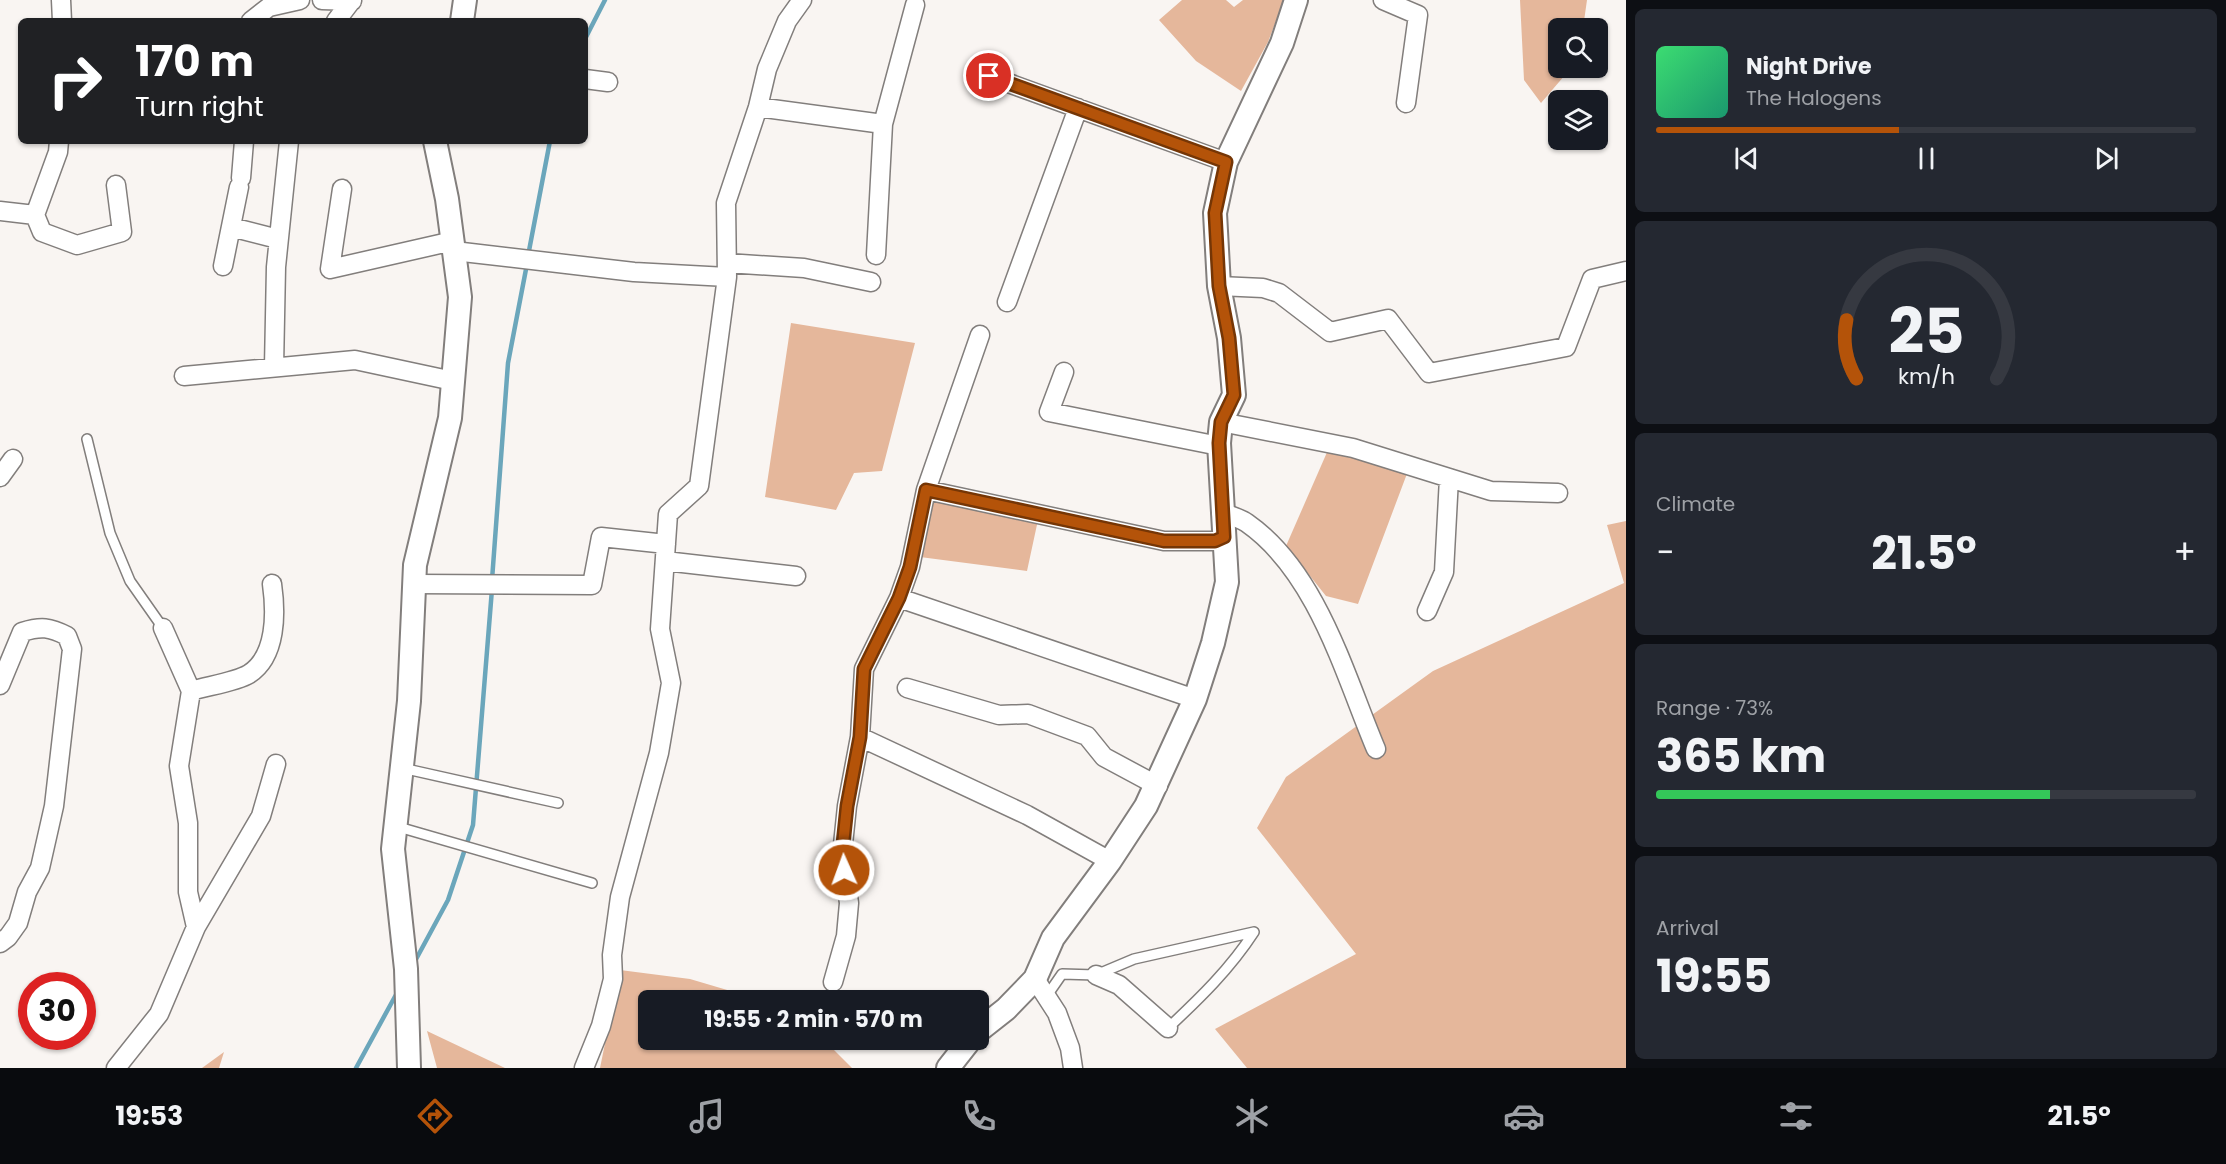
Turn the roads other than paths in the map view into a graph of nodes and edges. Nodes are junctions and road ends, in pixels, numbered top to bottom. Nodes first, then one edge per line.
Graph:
1 (61, 0) edge
2 (300, 0) edge
3 (322, 0) edge
4 (352, 0) edge
5 (465, 0) edge
6 (802, 0) edge
7 (1296, 0) edge
8 (1383, 0) edge
9 (915, 5) dead end
10 (62, 18) edge
11 (255, 18) edge
12 (338, 18) edge
13 (462, 18) edge
14 (989, 76) dead end
15 (588, 79) edge
16 (608, 82) dead end
17 (1406, 103) dead end
18 (758, 108) junction
19 (1078, 108) junction
20 (882, 124) junction
21 (59, 144) edge
22 (244, 144) edge
23 (289, 144) edge
24 (436, 144) edge
25 (1226, 162) junction
26 (116, 185) dead end
27 (342, 189) dead end
28 (0, 211) edge
29 (35, 215) junction
30 (231, 227) junction
31 (278, 239) junction
32 (454, 246) junction
33 (876, 255) dead end
34 (223, 266) dead end
35 (727, 270) junction
36 (1626, 271) edge
37 (871, 282) dead end
38 (1219, 286) junction
39 (1007, 302) dead end
40 (980, 335) dead end
41 (274, 367) junction
42 (1064, 372) dead end
43 (184, 376) dead end
44 (453, 381) junction
45 (1221, 422) junction
46 (87, 439) dead end
47 (1219, 446) junction
48 (13, 459) dead end
49 (0, 477) edge
50 (1449, 478) junction
51 (926, 490) junction
52 (1558, 493) dead end
53 (1221, 512) junction
54 (1224, 537) junction
55 (665, 553) junction
56 (796, 576) dead end
57 (272, 584) dead end
58 (414, 584) junction
59 (899, 598) junction
60 (1427, 611) dead end
61 (163, 628) joint
62 (0, 685) edge
63 (907, 688) dead end
64 (191, 691) junction
65 (1195, 699) junction
66 (860, 737) junction
67 (1376, 749) dead end
68 (276, 764) dead end
69 (402, 768) junction
70 (1158, 786) junction
71 (558, 803) dead end
72 (395, 826) junction
73 (1110, 861) junction
74 (592, 883) dead end
75 (196, 927) junction
76 (0, 943) edge
77 (1096, 975) junction
78 (833, 981) dead end
79 (1041, 988) junction
80 (989, 1022) edge
81 (1168, 1028) joint
82 (962, 1050) edge
83 (116, 1068) edge
84 (409, 1068) edge
85 (584, 1068) edge
86 (948, 1068) edge
87 (1073, 1068) edge

1 - 10 street
2 - 11 street
3 - 4 street
4 - 12 street
5 - 13 street
6 - 18 street
7 - 25 street
8 - 17 street
9 - 20 street
14 - 19 street
15 - 16 street
18 - 20 street
18 - 35 street
19 - 25 street
19 - 39 street
20 - 33 street
21 - 29 street
22 - 30 street
23 - 31 street
24 - 32 street
25 - 38 street
26 - 29 street
27 - 32 street
28 - 29 street
30 - 31 street
30 - 34 street
31 - 41 street
32 - 35 street
32 - 44 street
35 - 37 street
35 - 55 street
36 - 38 street
38 - 45 street
40 - 51 street
41 - 43 street
41 - 44 street
42 - 47 street
44 - 58 street
45 - 47 street
45 - 50 street
46 - 61 lane
47 - 53 street
48 - 49 street
50 - 52 street
50 - 60 street
51 - 54 street
51 - 59 street
53 - 54 street
53 - 67 street
54 - 65 street
55 - 56 street
55 - 58 street
55 - 85 street
57 - 64 street
58 - 69 street
59 - 65 street
59 - 66 street
61 - 64 street
62 - 76 street
63 - 70 street
64 - 75 street
65 - 70 street
66 - 73 street
66 - 78 street
68 - 75 street
69 - 71 lane
69 - 72 street
70 - 73 street
72 - 74 lane
72 - 84 street
73 - 79 street
75 - 83 street
77 - 79 lane
77 - 81 street
77 - 81 lane
79 - 80 street
79 - 87 street
82 - 86 street

